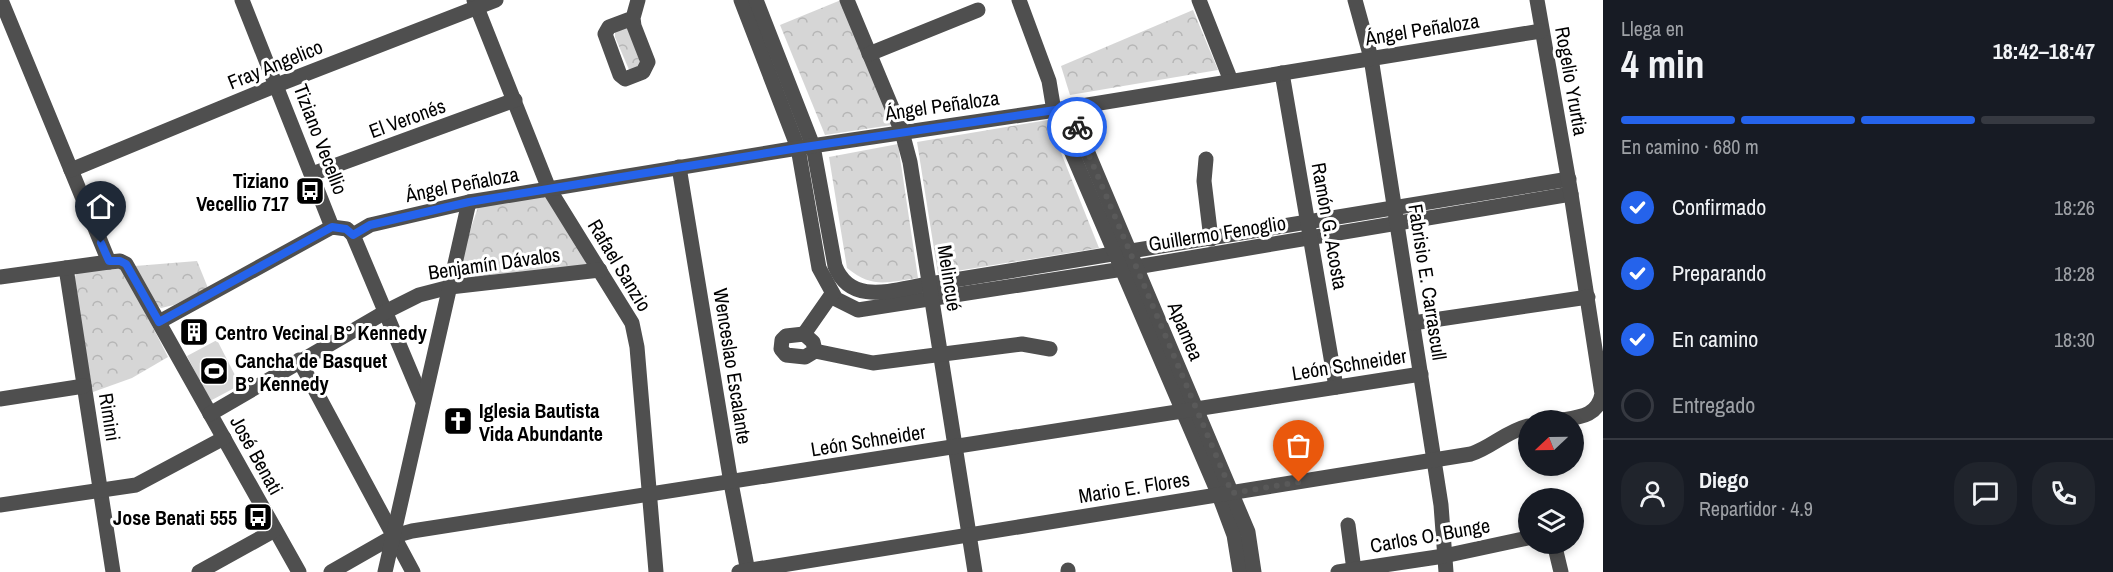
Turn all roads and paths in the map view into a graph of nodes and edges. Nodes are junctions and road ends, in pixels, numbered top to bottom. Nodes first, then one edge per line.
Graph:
1 (2, 0) edge
2 (242, 0) edge
3 (496, 0) edge
4 (638, 0) edge
5 (741, 0) edge
6 (756, 0) edge
7 (847, 0) edge
8 (1019, 0) edge
9 (1199, 0) edge
10 (1355, 0) edge
11 (1537, 0) edge
12 (475, 4) edge
13 (978, 10) dead end
14 (633, 18) dead end
15 (1541, 31) junction
16 (869, 54) junction
17 (1371, 58) junction
18 (1282, 73) junction
19 (1231, 81) junction
20 (277, 85) junction
21 (515, 100) junction
22 (1062, 110) junction
23 (902, 132) junction
24 (806, 147) junction
25 (1206, 159) dead end
26 (679, 167) junction
27 (71, 170) junction
28 (312, 174) junction
29 (1570, 187) junction
30 (549, 189) junction
31 (469, 202) junction
32 (1395, 208) junction
33 (1308, 222) junction
34 (1397, 224) junction
35 (342, 230) junction
36 (1310, 238) junction
37 (1211, 239) junction
38 (1123, 253) junction
39 (109, 261) junction
40 (66, 268) junction
41 (1129, 268) junction
42 (600, 270) junction
43 (0, 277) edge
44 (930, 284) junction
45 (450, 287) junction
46 (834, 296) junction
47 (1588, 297) junction
48 (932, 300) junction
49 (387, 311) junction
50 (159, 322) junction
51 (1413, 323) junction
52 (804, 334) junction
53 (1050, 349) dead end
54 (815, 351) junction
55 (941, 353) junction
56 (299, 360) junction
57 (1421, 374) junction
58 (84, 386) junction
59 (1336, 387) junction
60 (1, 395) edge
61 (422, 399) junction
62 (1189, 409) junction
63 (210, 414) junction
64 (1584, 415) edge
65 (1518, 429) edge
66 (224, 438) junction
67 (956, 447) junction
68 (1435, 460) junction
69 (731, 483) junction
70 (101, 491) junction
71 (1225, 494) junction
72 (648, 496) junction
73 (0, 505) edge
74 (1348, 525) dead end
75 (275, 530) junction
76 (970, 535) junction
77 (394, 536) junction
78 (1518, 540) edge
79 (1557, 554) edge
80 (1444, 556) junction
81 (1372, 569) edge
82 (1346, 571) edge
83 (113, 572) edge
84 (200, 572) edge
85 (299, 572) edge
86 (331, 572) edge
87 (385, 572) edge
88 (413, 572) edge
89 (656, 572) edge
90 (745, 572) edge
91 (975, 572) edge
92 (1240, 572) edge
93 (1254, 572) edge
94 (1446, 572) edge
95 (1561, 572) edge

1 - 27 street
2 - 20 street, Tiziano Vecellio
3 - 12 street, Fray Angelico
4 - 14 street
5 - 24 street
6 - 24 street
7 - 16 street, Melincué
8 - 22 street, Apamea
9 - 19 street
10 - 17 street, Fabrisio E. Carrascull
11 - 15 street, Rogelio Yrurtia
12 - 20 street, Fray Angelico
12 - 21 street, Rafael Sanzio
13 - 16 street
15 - 17 street, Ángel Peñaloza
15 - 29 street, Rogelio Yrurtia
16 - 23 street, Melincué
17 - 18 street, Ángel Peñaloza
17 - 32 street, Fabrisio E. Carrascull
18 - 19 street, Ángel Peñaloza
18 - 33 street, Ramón G. Acosta
19 - 22 street, Ángel Peñaloza
20 - 27 street, Fray Angelico
20 - 28 street, Tiziano Vecellio
21 - 28 street, El Veronés
21 - 30 street, Rafael Sanzio
22 - 23 street, Ángel Peñaloza
22 - 38 street, Apamea
23 - 24 street, Ángel Peñaloza
23 - 44 street, Melincué
24 - 26 street, Ángel Peñaloza
24 - 44 street, Guillermo Fenoglio
24 - 46 street
25 - 37 street
26 - 30 street, Ángel Peñaloza
26 - 69 street, Wenceslao Escalante
27 - 39 street
28 - 35 street, Tiziano Vecellio
29 - 32 street, Guillermo Fenoglio
29 - 34 street, Guillermo Fenoglio
29 - 47 street, Rogelio Yrurtia
30 - 31 street, Ángel Peñaloza
30 - 42 street, Rafael Sanzio
31 - 35 street, Ángel Peñaloza
31 - 45 street
32 - 33 street, Guillermo Fenoglio
32 - 34 street, Fabrisio E. Carrascull
33 - 36 street, Ramón G. Acosta
33 - 37 street, Guillermo Fenoglio
34 - 36 street, Guillermo Fenoglio
34 - 51 street, Fabrisio E. Carrascull
35 - 49 street, Tiziano Vecellio
35 - 50 street, Ángel Peñaloza
36 - 41 street, Guillermo Fenoglio
36 - 59 street, Ramón G. Acosta
37 - 38 street, Guillermo Fenoglio
38 - 41 street, Apamea
38 - 44 street, Guillermo Fenoglio
39 - 40 street
39 - 50 street, José Benati
40 - 43 street
40 - 58 street, Rimini
41 - 48 street, Guillermo Fenoglio
41 - 62 street, Apamea
42 - 45 street, Benjamín Dávalos
42 - 72 street, Rafael Sanzio
44 - 48 street, Melincué
45 - 49 street, Benjamín Dávalos
45 - 61 street
46 - 48 street, Guillermo Fenoglio
46 - 52 street
47 - 51 street, León Schneider
47 - 64 street, Rogelio Yrurtia
48 - 55 street, Melincué
49 - 56 street, Benjamín Dávalos
49 - 61 street, Tiziano Vecellio
50 - 63 street, José Benati
51 - 57 street, Fabrisio E. Carrascull
52 - 54 street
52 - 54 street
53 - 55 street
54 - 55 street
55 - 67 street, Melincué
56 - 63 street, Benjamín Dávalos
56 - 77 street
57 - 59 street, León Schneider
57 - 68 street, Fabrisio E. Carrascull
58 - 60 street
58 - 70 street, Rimini
59 - 62 street, León Schneider
61 - 77 street
62 - 67 street, León Schneider
62 - 71 street, Apamea
63 - 66 street, José Benati
65 - 68 street, Mario E. Flores
66 - 70 street
66 - 75 street, José Benati
67 - 69 street, León Schneider
67 - 76 street, Melincué
68 - 71 street, Mario E. Flores
68 - 80 street, Fabrisio E. Carrascull
69 - 72 street, León Schneider
69 - 90 street, Wenceslao Escalante
70 - 73 street
70 - 83 street, Rimini
71 - 76 street, Mario E. Flores
71 - 92 street, Apamea
71 - 93 street, Apamea
72 - 77 street, León Schneider
72 - 89 street, Rafael Sanzio
74 - 82 street
75 - 84 street
75 - 85 street, José Benati
76 - 90 street, Mario E. Flores
76 - 91 street, Melincué
77 - 86 street, León Schneider
77 - 87 street
77 - 88 street
78 - 80 street, Carlos O. Bunge
79 - 95 street
80 - 81 street, Carlos O. Bunge
80 - 94 street, Fabrisio E. Carrascull
81 - 82 street, Carlos O. Bunge

